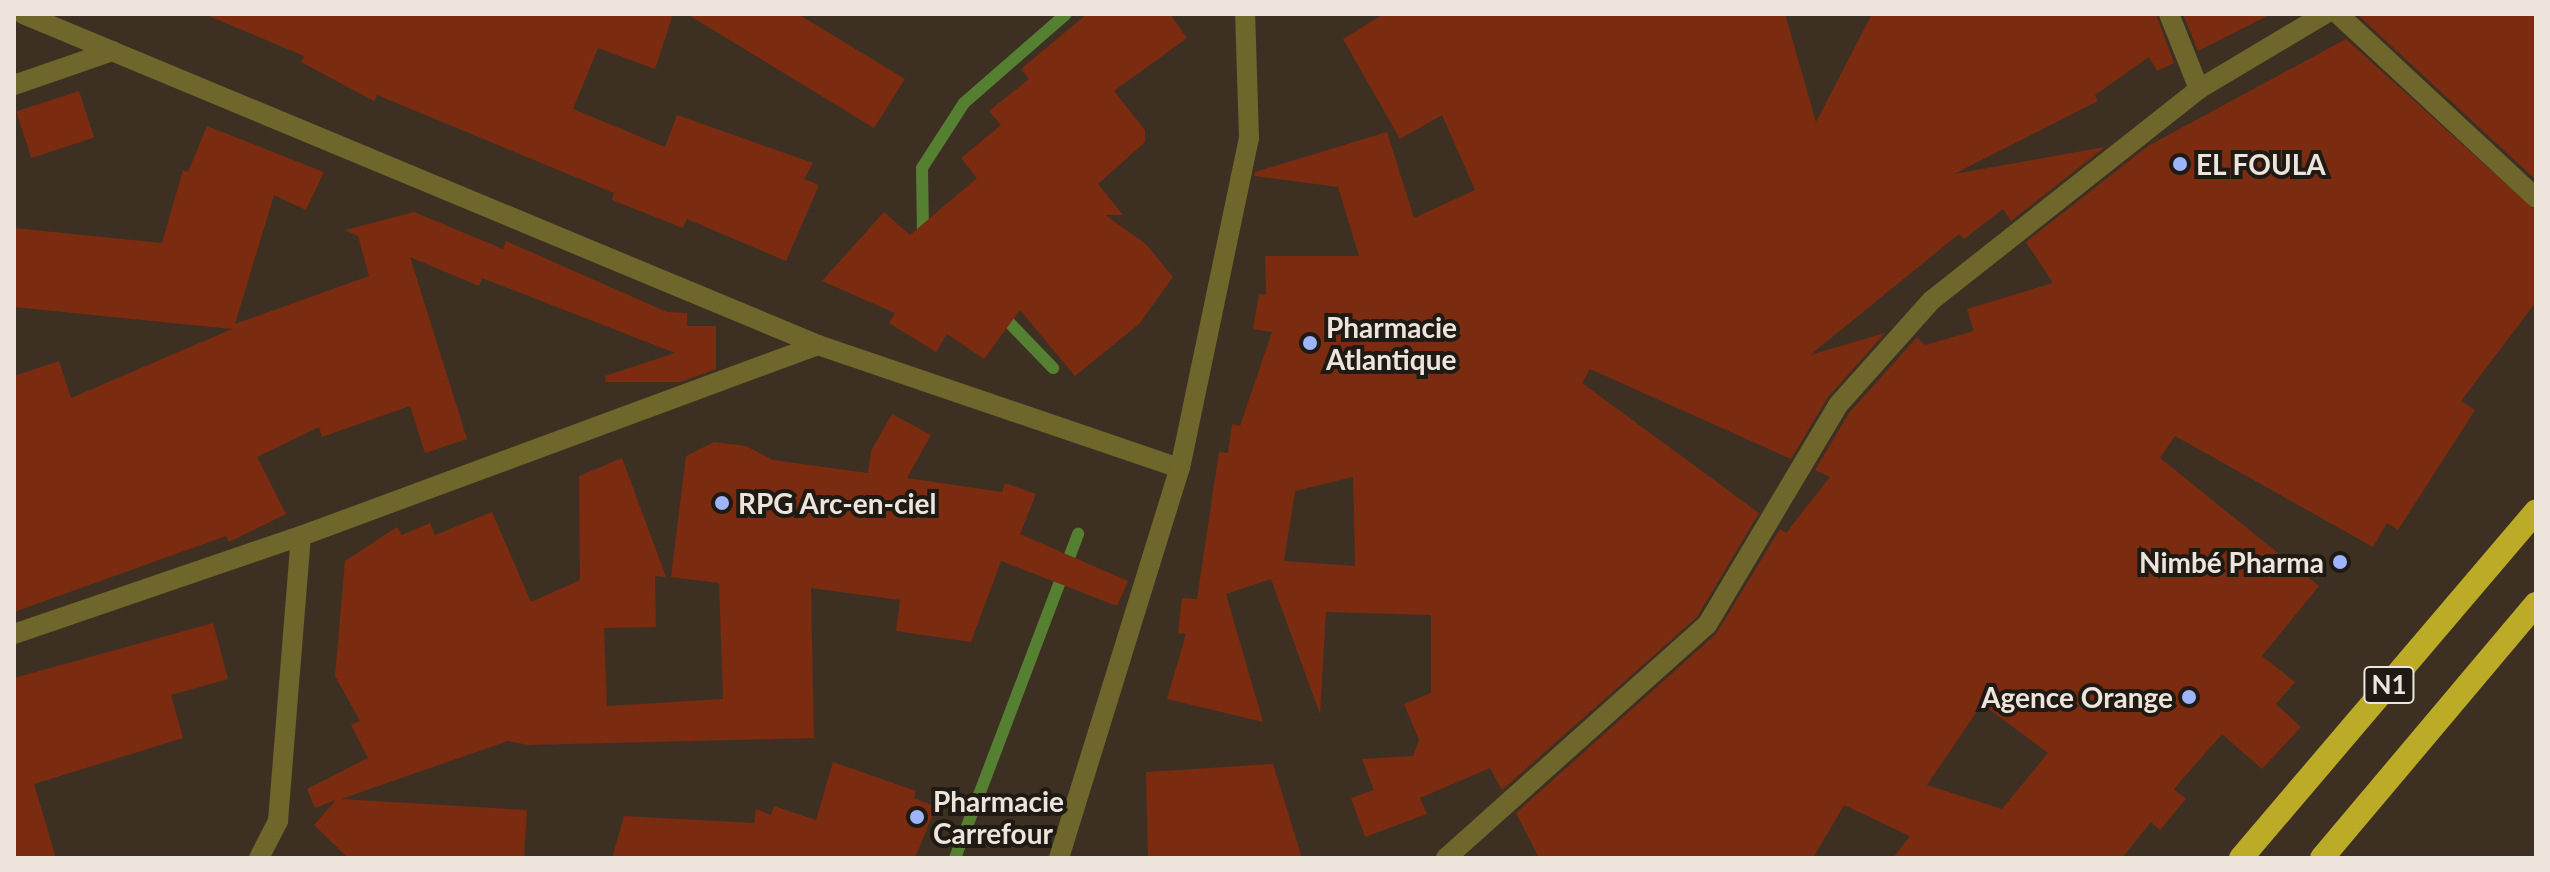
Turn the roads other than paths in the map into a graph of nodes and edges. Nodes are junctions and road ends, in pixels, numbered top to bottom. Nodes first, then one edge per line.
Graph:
1 (23, 14) edge
2 (2169, 14) edge
3 (2325, 14) edge
4 (2338, 14) edge
5 (1249, 16) edge
6 (112, 51) junction
7 (14, 85) edge
8 (2199, 89) junction
9 (2536, 198) edge
10 (818, 345) junction
11 (1180, 468) junction
12 (2536, 511) edge
13 (301, 536) junction
14 (2536, 604) edge
15 (14, 634) edge
16 (259, 858) edge
17 (1059, 858) edge
18 (1446, 858) edge
19 (2241, 858) edge
20 (2322, 858) edge

1 - 6 street
2 - 8 street
3 - 8 street
4 - 9 street
5 - 11 street
6 - 7 street
6 - 10 street
8 - 18 street
10 - 11 street
10 - 13 street
11 - 17 street
12 - 19 highway, N1
13 - 15 street
13 - 16 street
14 - 20 highway, N1

